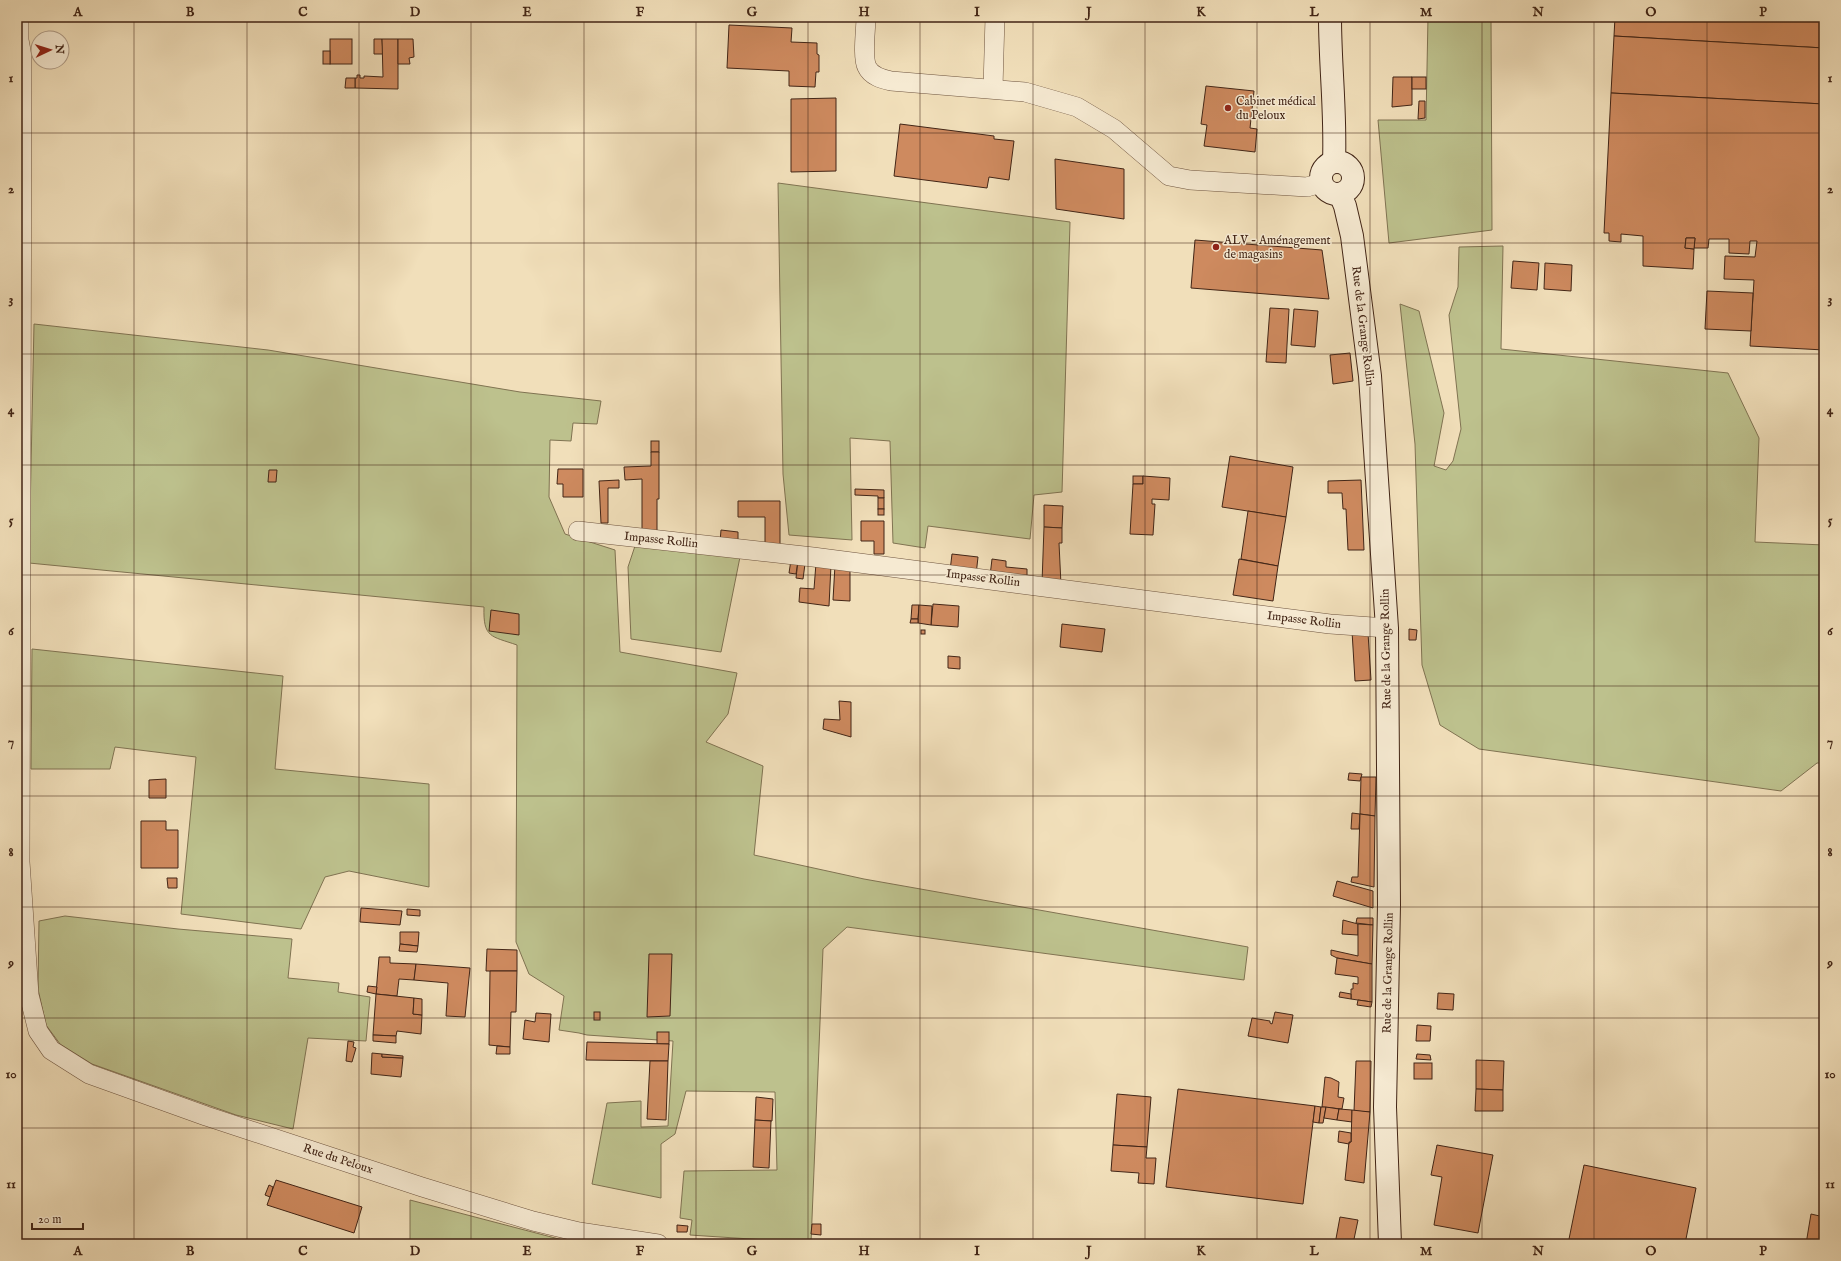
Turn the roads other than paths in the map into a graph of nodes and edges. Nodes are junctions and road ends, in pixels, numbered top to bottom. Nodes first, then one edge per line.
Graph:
1 (19, 17) edge
2 (866, 17) edge
3 (995, 17) edge
4 (1330, 17) edge
5 (18, 40) edge
6 (993, 88) junction
7 (1334, 162) junction
8 (1321, 183) junction
9 (1340, 194) junction
10 (578, 531) dead end
11 (1388, 628) junction
12 (1385, 1107) junction
13 (658, 1244) edge
14 (1376, 1244) edge
15 (1390, 1244) edge

1 - 5 street
2 - 6 street
3 - 6 street
4 - 7 main road
5 - 13 street, Rue du Peloux
6 - 8 street
7 - 8 main road
7 - 9 main road
8 - 9 main road
9 - 11 main road, Rue de la Grange Rollin
10 - 11 street, Impasse Rollin
11 - 12 main road, Rue de la Grange Rollin
12 - 14 main road, Rue de la Grange Rollin
12 - 15 main road, Rue de la Grange Rollin

